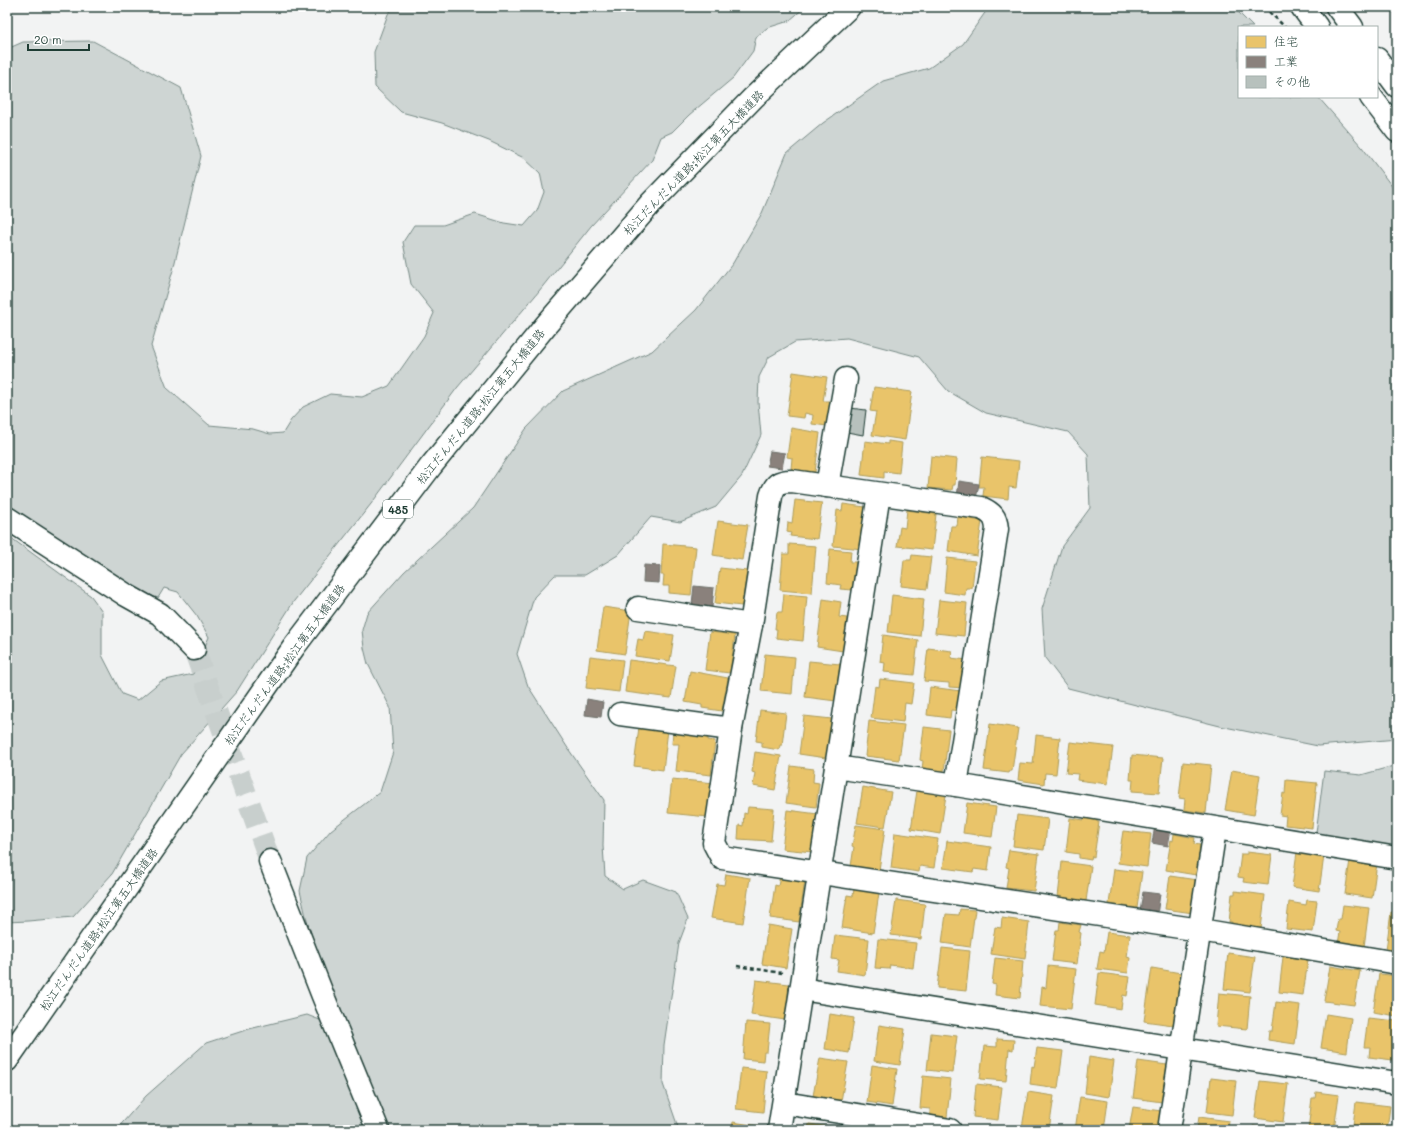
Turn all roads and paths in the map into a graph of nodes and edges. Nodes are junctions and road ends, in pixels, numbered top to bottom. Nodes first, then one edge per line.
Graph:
1 (849, 7) edge
2 (1264, 7) edge
3 (1302, 7) edge
4 (1337, 7) edge
5 (1284, 26) edge
6 (1316, 26) edge
7 (1351, 26) edge
8 (1378, 60) edge
9 (1397, 86) edge
10 (1372, 98) edge
11 (1397, 131) edge
12 (846, 379) dead end
13 (827, 486) junction
14 (880, 494) junction
15 (7, 518) edge
16 (638, 608) dead end
17 (751, 625) junction
18 (194, 648) tunnel mouth
19 (620, 714) dead end
20 (731, 729) junction
21 (836, 767) junction
22 (956, 785) junction
23 (1215, 829) junction
24 (1397, 858) edge
25 (270, 861) tunnel mouth
26 (820, 873) junction
27 (1200, 930) junction
28 (1397, 963) edge
29 (737, 966) dead end
30 (802, 983) junction
31 (1181, 1049) junction
32 (7, 1060) edge
33 (1397, 1083) edge
34 (784, 1103) junction
35 (378, 1130) edge
36 (779, 1130) edge
37 (950, 1130) edge
38 (1169, 1130) edge

1 - 32 main road, 松江だんだん道路;松江第五大橋道路 / 485
2 - 5 path
3 - 6 main road
4 - 7 main road
8 - 9 main road
10 - 11 main road
12 - 13 main road
13 - 14 main road
13 - 17 main road
14 - 21 main road
14 - 22 main road
15 - 18 main road
16 - 17 main road
17 - 20 main road
19 - 20 main road
20 - 26 main road
21 - 22 main road
21 - 26 main road
22 - 23 main road
23 - 24 main road
23 - 27 main road
25 - 35 main road
26 - 27 main road
26 - 30 main road
27 - 28 main road
27 - 31 main road
29 - 30 path
30 - 31 main road
30 - 34 main road
31 - 33 main road
31 - 38 main road
34 - 36 main road
34 - 37 main road

